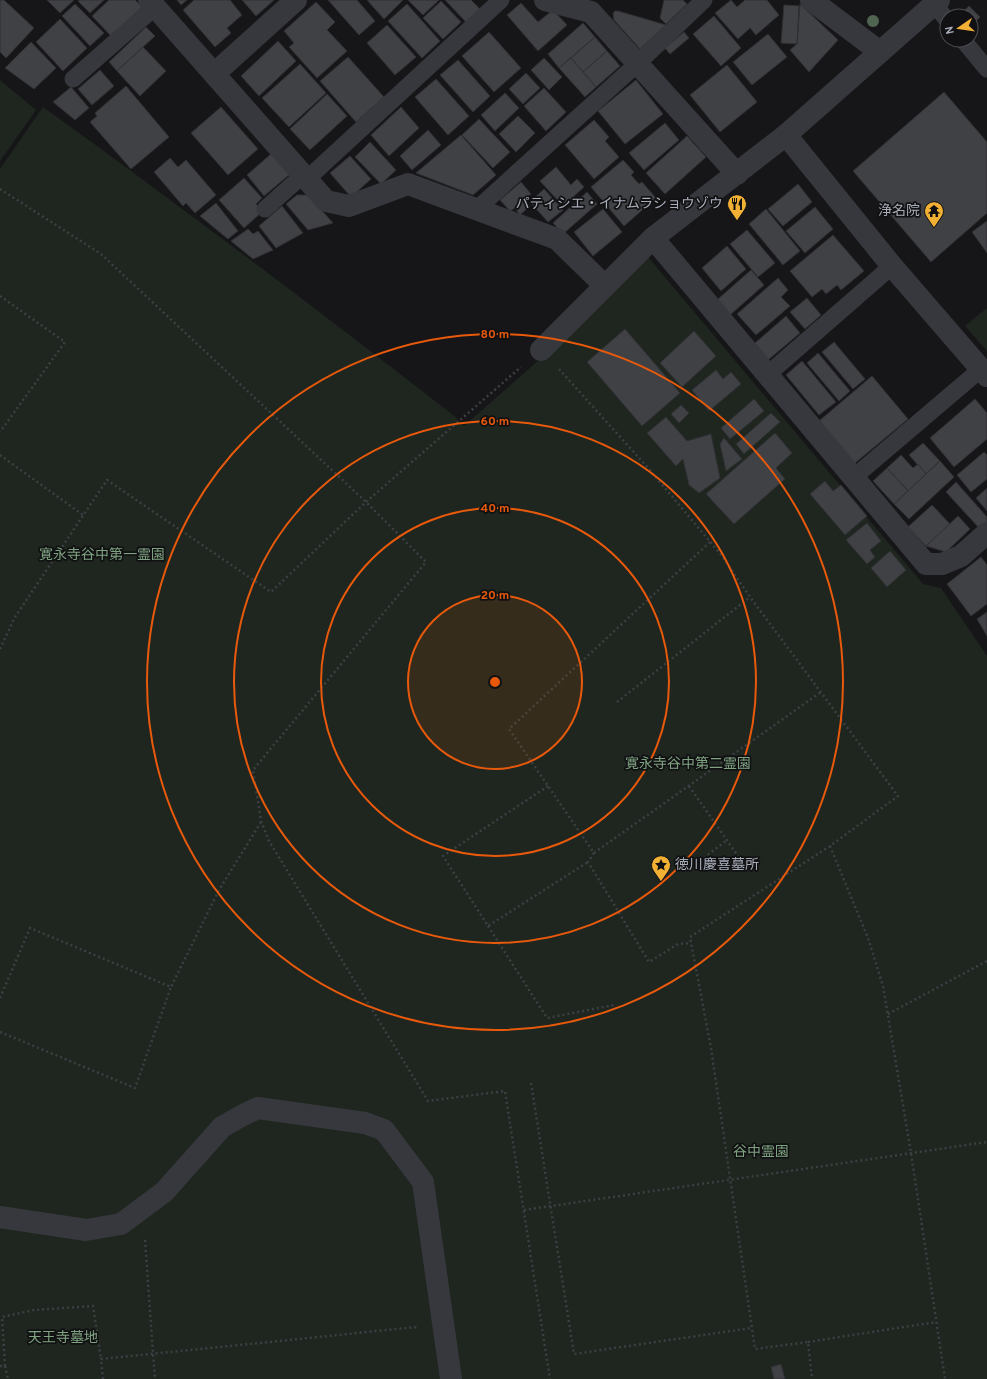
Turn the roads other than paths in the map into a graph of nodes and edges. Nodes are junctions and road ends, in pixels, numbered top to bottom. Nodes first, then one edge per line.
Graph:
1 (296, 0) edge
2 (501, 0) edge
3 (545, 0) edge
4 (704, 0) edge
5 (811, 0) edge
6 (152, 3) edge
7 (939, 9) edge
8 (970, 48) edge
9 (880, 52) junction
10 (638, 62) junction
11 (987, 69) edge
12 (214, 74) junction
13 (73, 79) dead end
14 (786, 135) junction
15 (737, 174) junction
16 (305, 177) junction
17 (478, 208) junction
18 (265, 209) dead end
19 (653, 238) junction
20 (892, 266) junction
21 (605, 286) junction
22 (541, 350) road end
23 (984, 372) edge
24 (767, 375) junction
25 (853, 478) junction
26 (987, 533) edge
27 (0, 1217) edge
28 (451, 1379) edge

1 - 12 street
2 - 16 lane
3 - 10 street
4 - 10 lane
5 - 9 street
6 - 12 street
6 - 13 lane
7 - 9 street
8 - 11 lane
9 - 14 street
10 - 15 street
10 - 17 lane
12 - 16 street
14 - 15 street
14 - 20 street
15 - 19 street
16 - 17 street
16 - 18 lane
17 - 21 street
19 - 21 street
19 - 24 street
20 - 23 street
20 - 24 lane
21 - 22 street
23 - 25 lane
24 - 25 street
25 - 26 street
27 - 28 street

